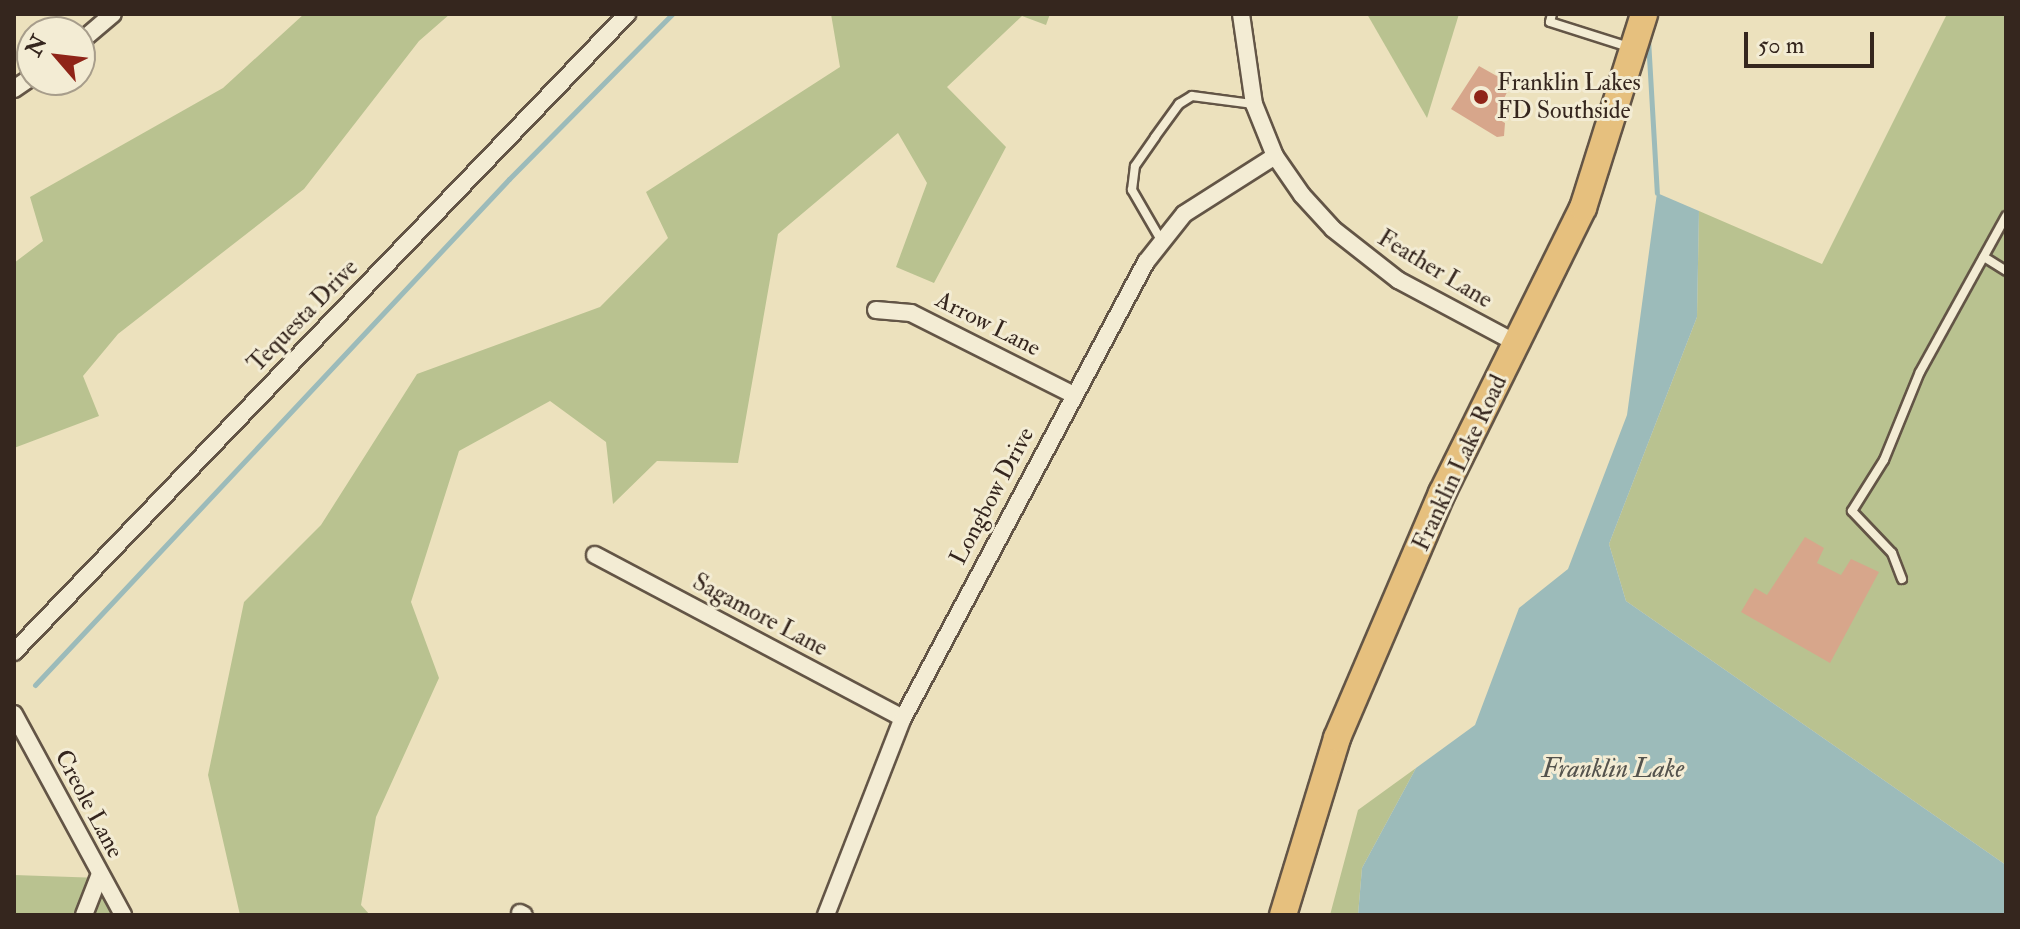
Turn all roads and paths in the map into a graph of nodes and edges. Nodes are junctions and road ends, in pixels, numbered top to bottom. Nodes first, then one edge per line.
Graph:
1 (113, 14) edge
2 (627, 14) edge
3 (1241, 14) edge
4 (1552, 14) edge
5 (1644, 14) edge
6 (96, 28) edge
7 (1631, 58) junction
8 (1254, 104) junction
9 (1275, 156) junction
10 (2006, 216) edge
11 (1161, 240) junction
12 (1984, 257) junction
13 (2006, 271) edge
14 (876, 310) dead end
15 (1518, 344) junction
16 (1074, 395) junction
17 (595, 555) dead end
18 (1902, 579) dead end
19 (14, 652) edge
20 (14, 714) edge
21 (903, 718) junction
22 (100, 874) junction
23 (84, 915) edge
24 (123, 915) edge
25 (826, 915) edge
26 (1283, 915) edge

1 - 6 street
2 - 19 street, Tequesta Drive
3 - 8 street, Feather Lane
4 - 7 lane
5 - 7 main road, Franklin Lake Road
7 - 15 main road, Franklin Lake Road
8 - 9 street, Feather Lane
8 - 11 lane
9 - 11 street, Longbow Drive
9 - 15 street, Feather Lane
10 - 12 lane
11 - 16 street, Longbow Drive
12 - 13 lane
12 - 18 lane
14 - 16 street, Arrow Lane
15 - 26 main road, Franklin Lake Road
16 - 21 street, Longbow Drive
17 - 21 street, Sagamore Lane
20 - 22 street, Creole Lane
21 - 25 street, Longbow Drive
22 - 23 street
22 - 24 street, Creole Lane

